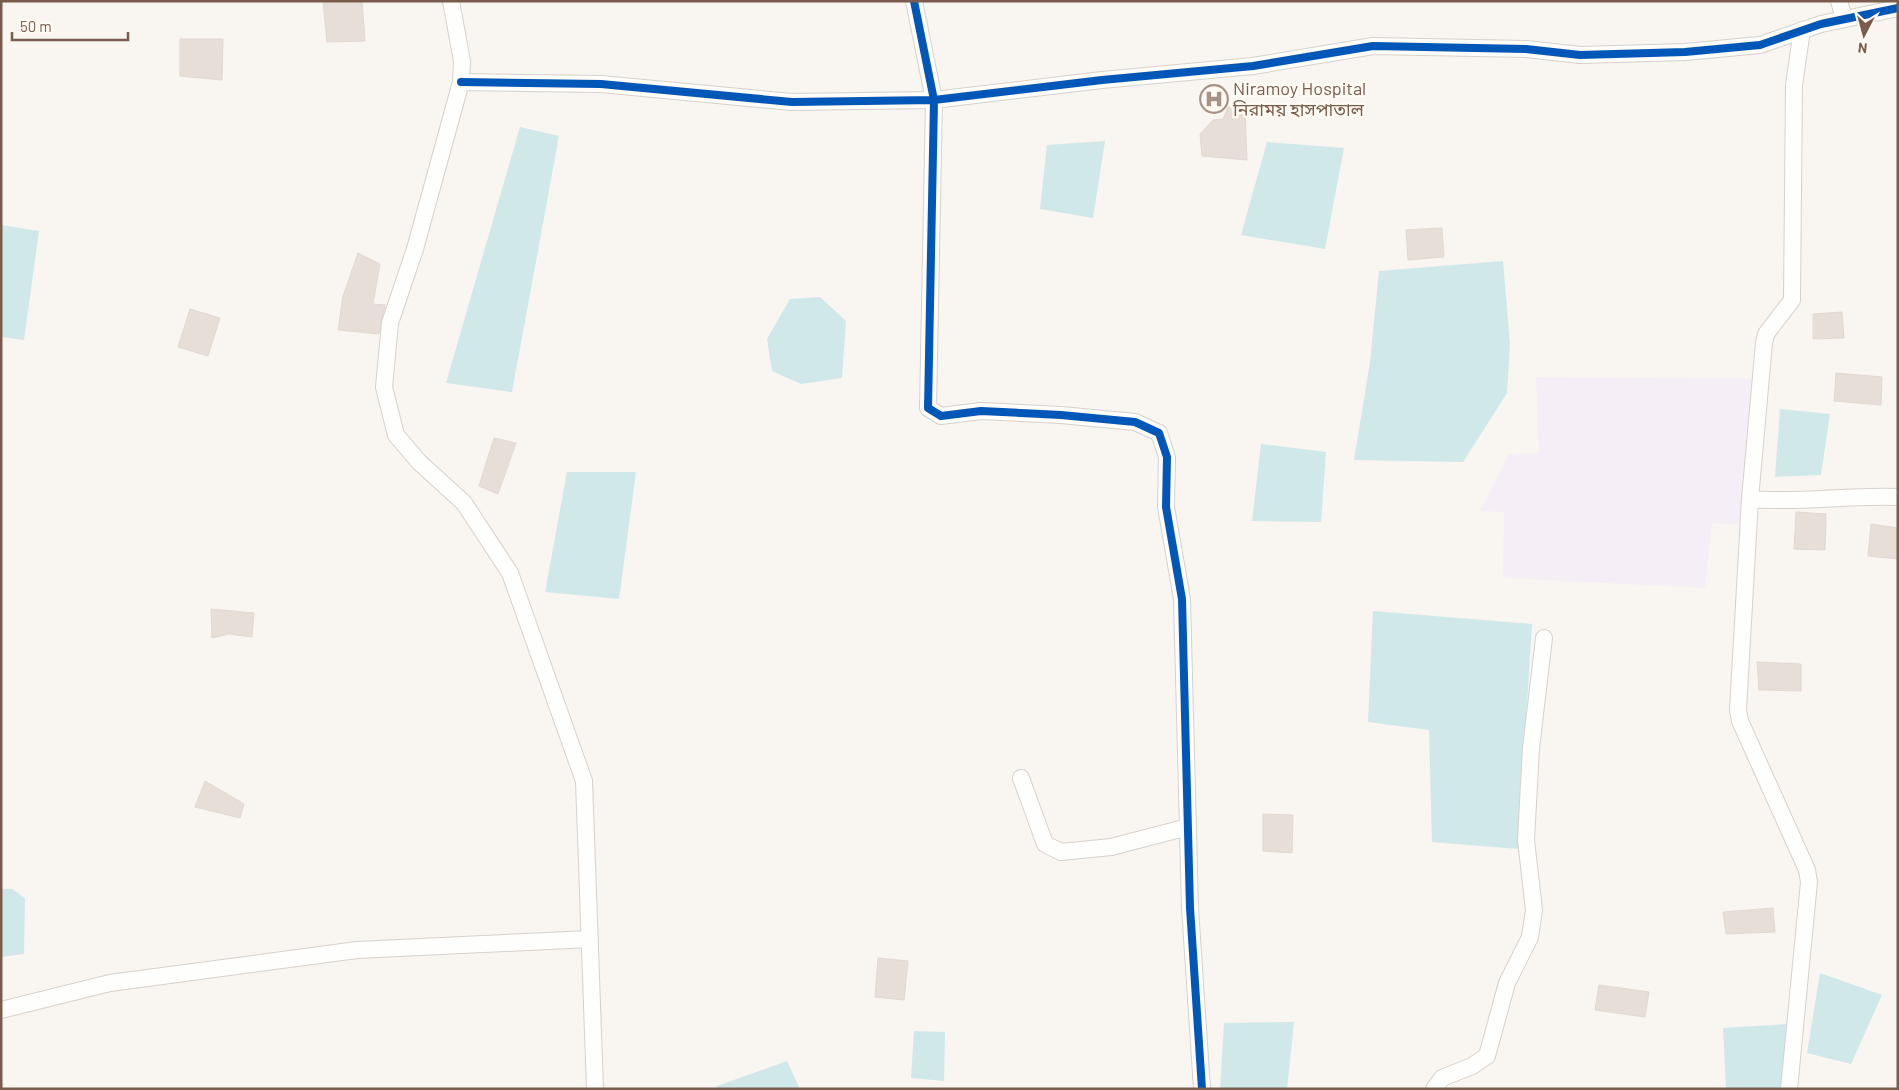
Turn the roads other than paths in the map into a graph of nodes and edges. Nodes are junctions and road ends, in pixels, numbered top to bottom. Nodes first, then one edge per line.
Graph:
1 (451, 1) edge
2 (914, 1) edge
3 (1840, 1) edge
4 (1898, 8) edge
5 (1844, 18) junction
6 (1802, 30) junction
7 (461, 82) junction
8 (934, 100) junction
9 (1898, 497) edge
10 (1750, 499) junction
11 (1544, 638) dead end
12 (1020, 778) dead end
13 (1188, 828) junction
14 (590, 939) junction
15 (1, 1010) edge
16 (1202, 1082) edge
17 (595, 1089) edge
18 (1434, 1089) edge
19 (1788, 1089) edge

1 - 7 street
2 - 8 street
3 - 5 street
4 - 5 street
5 - 6 street
6 - 8 street
6 - 10 street
7 - 8 street
7 - 14 street
8 - 13 street
9 - 10 street
10 - 19 street
11 - 18 street
12 - 13 street
13 - 16 street
14 - 15 street
14 - 17 street

